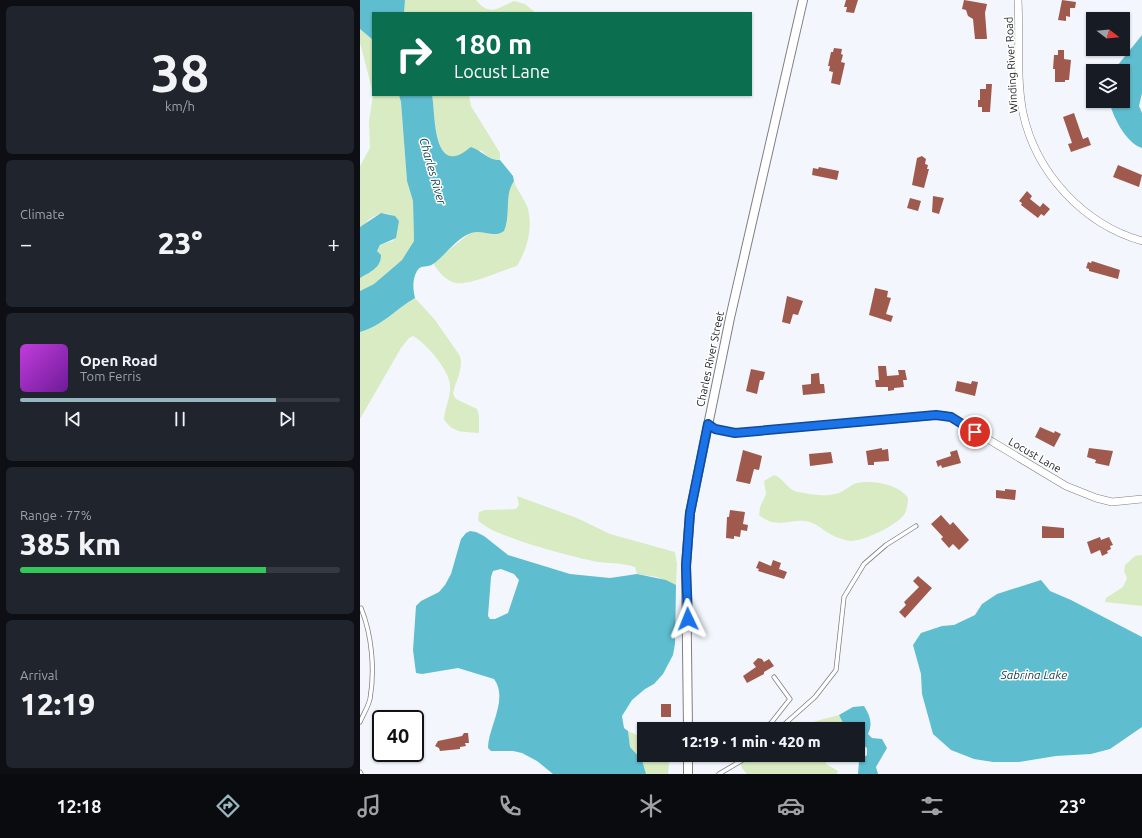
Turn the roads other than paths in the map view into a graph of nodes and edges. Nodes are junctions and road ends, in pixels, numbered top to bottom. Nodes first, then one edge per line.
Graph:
1 (803, 0) edge
2 (1018, 0) edge
3 (1142, 241) edge
4 (708, 424) junction
5 (1142, 498) edge
6 (916, 526) dead end
7 (361, 608) dead end
8 (774, 677) dead end
9 (360, 722) edge
10 (688, 722) edge
11 (772, 722) edge
12 (787, 722) edge
13 (688, 762) edge
14 (739, 762) edge
15 (688, 774) edge
16 (719, 774) edge

1 - 4 street, Charles River Street
2 - 3 street, Winding River Road
4 - 5 street, Locust Lane
4 - 10 street, Charles River Street
6 - 12 lane
7 - 9 lane
8 - 11 lane
13 - 15 street
14 - 16 lane

